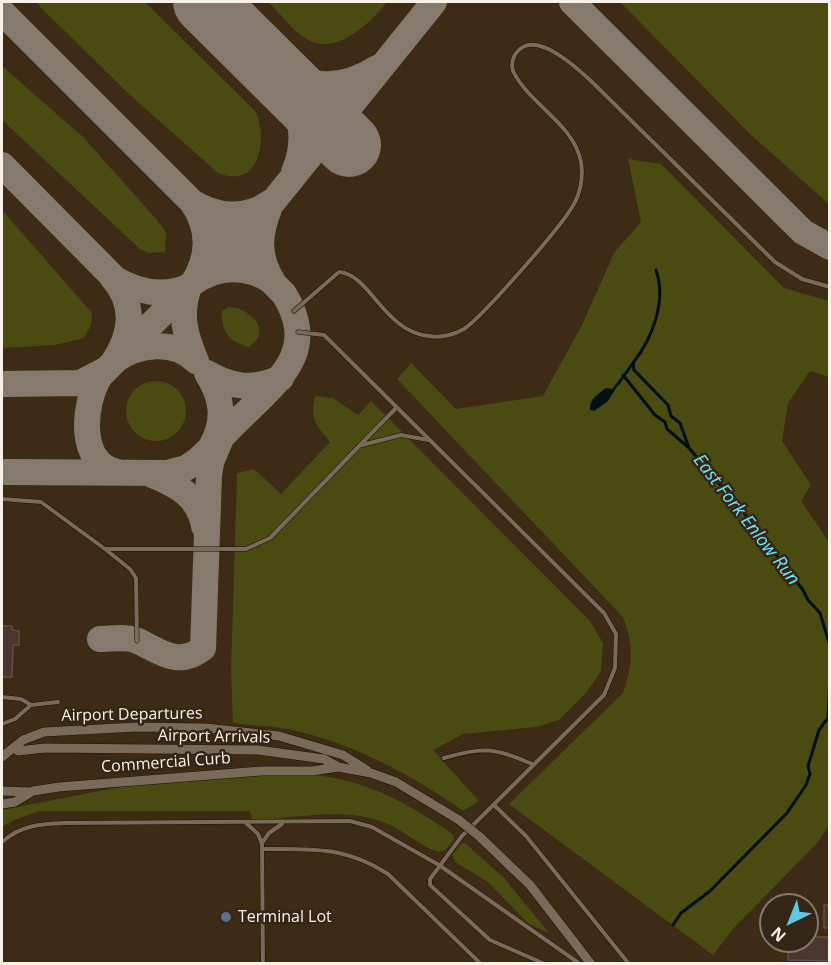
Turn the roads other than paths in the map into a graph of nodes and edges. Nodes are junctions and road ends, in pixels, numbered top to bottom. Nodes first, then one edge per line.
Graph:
1 (830, 287) edge
2 (294, 311) dead end
3 (298, 332) dead end
4 (397, 407) junction
5 (431, 441) junction
6 (359, 447) junction
7 (2, 499) edge
8 (105, 549) junction
9 (137, 641) dead end
10 (2, 697) edge
11 (58, 702) dead end
12 (31, 705) junction
13 (2, 724) edge
14 (18, 751) dead end
15 (2, 758) edge
16 (444, 758) dead end
17 (532, 764) junction
18 (338, 767) junction
19 (371, 772) junction
20 (2, 791) edge
21 (31, 792) junction
22 (2, 804) edge
23 (494, 805) junction
24 (246, 823) junction
25 (286, 823) junction
26 (2, 842) edge
27 (262, 847) junction
28 (439, 865) junction
29 (263, 963) edge
30 (481, 963) edge
31 (545, 963) edge
32 (580, 963) edge
33 (591, 963) edge
34 (629, 963) edge

1 - 2 lane
3 - 4 lane
4 - 5 lane
4 - 6 lane
5 - 6 lane
5 - 17 lane
6 - 8 lane
7 - 8 lane
8 - 9 lane
10 - 12 lane
11 - 12 lane
12 - 13 lane
14 - 18 street, Airport Arrivals
15 - 19 street, Airport Departures
16 - 17 lane
17 - 23 lane
18 - 19 street, Airport Arrivals
18 - 21 street, Commercial Curb
19 - 33 street, bridge
20 - 21 street, Commercial Curb
21 - 22 street, Commercial Curb
23 - 28 lane
23 - 34 lane
24 - 25 lane
24 - 26 lane
24 - 27 lane
25 - 27 lane
25 - 28 lane
27 - 29 lane
27 - 30 lane
28 - 31 lane
28 - 32 lane

